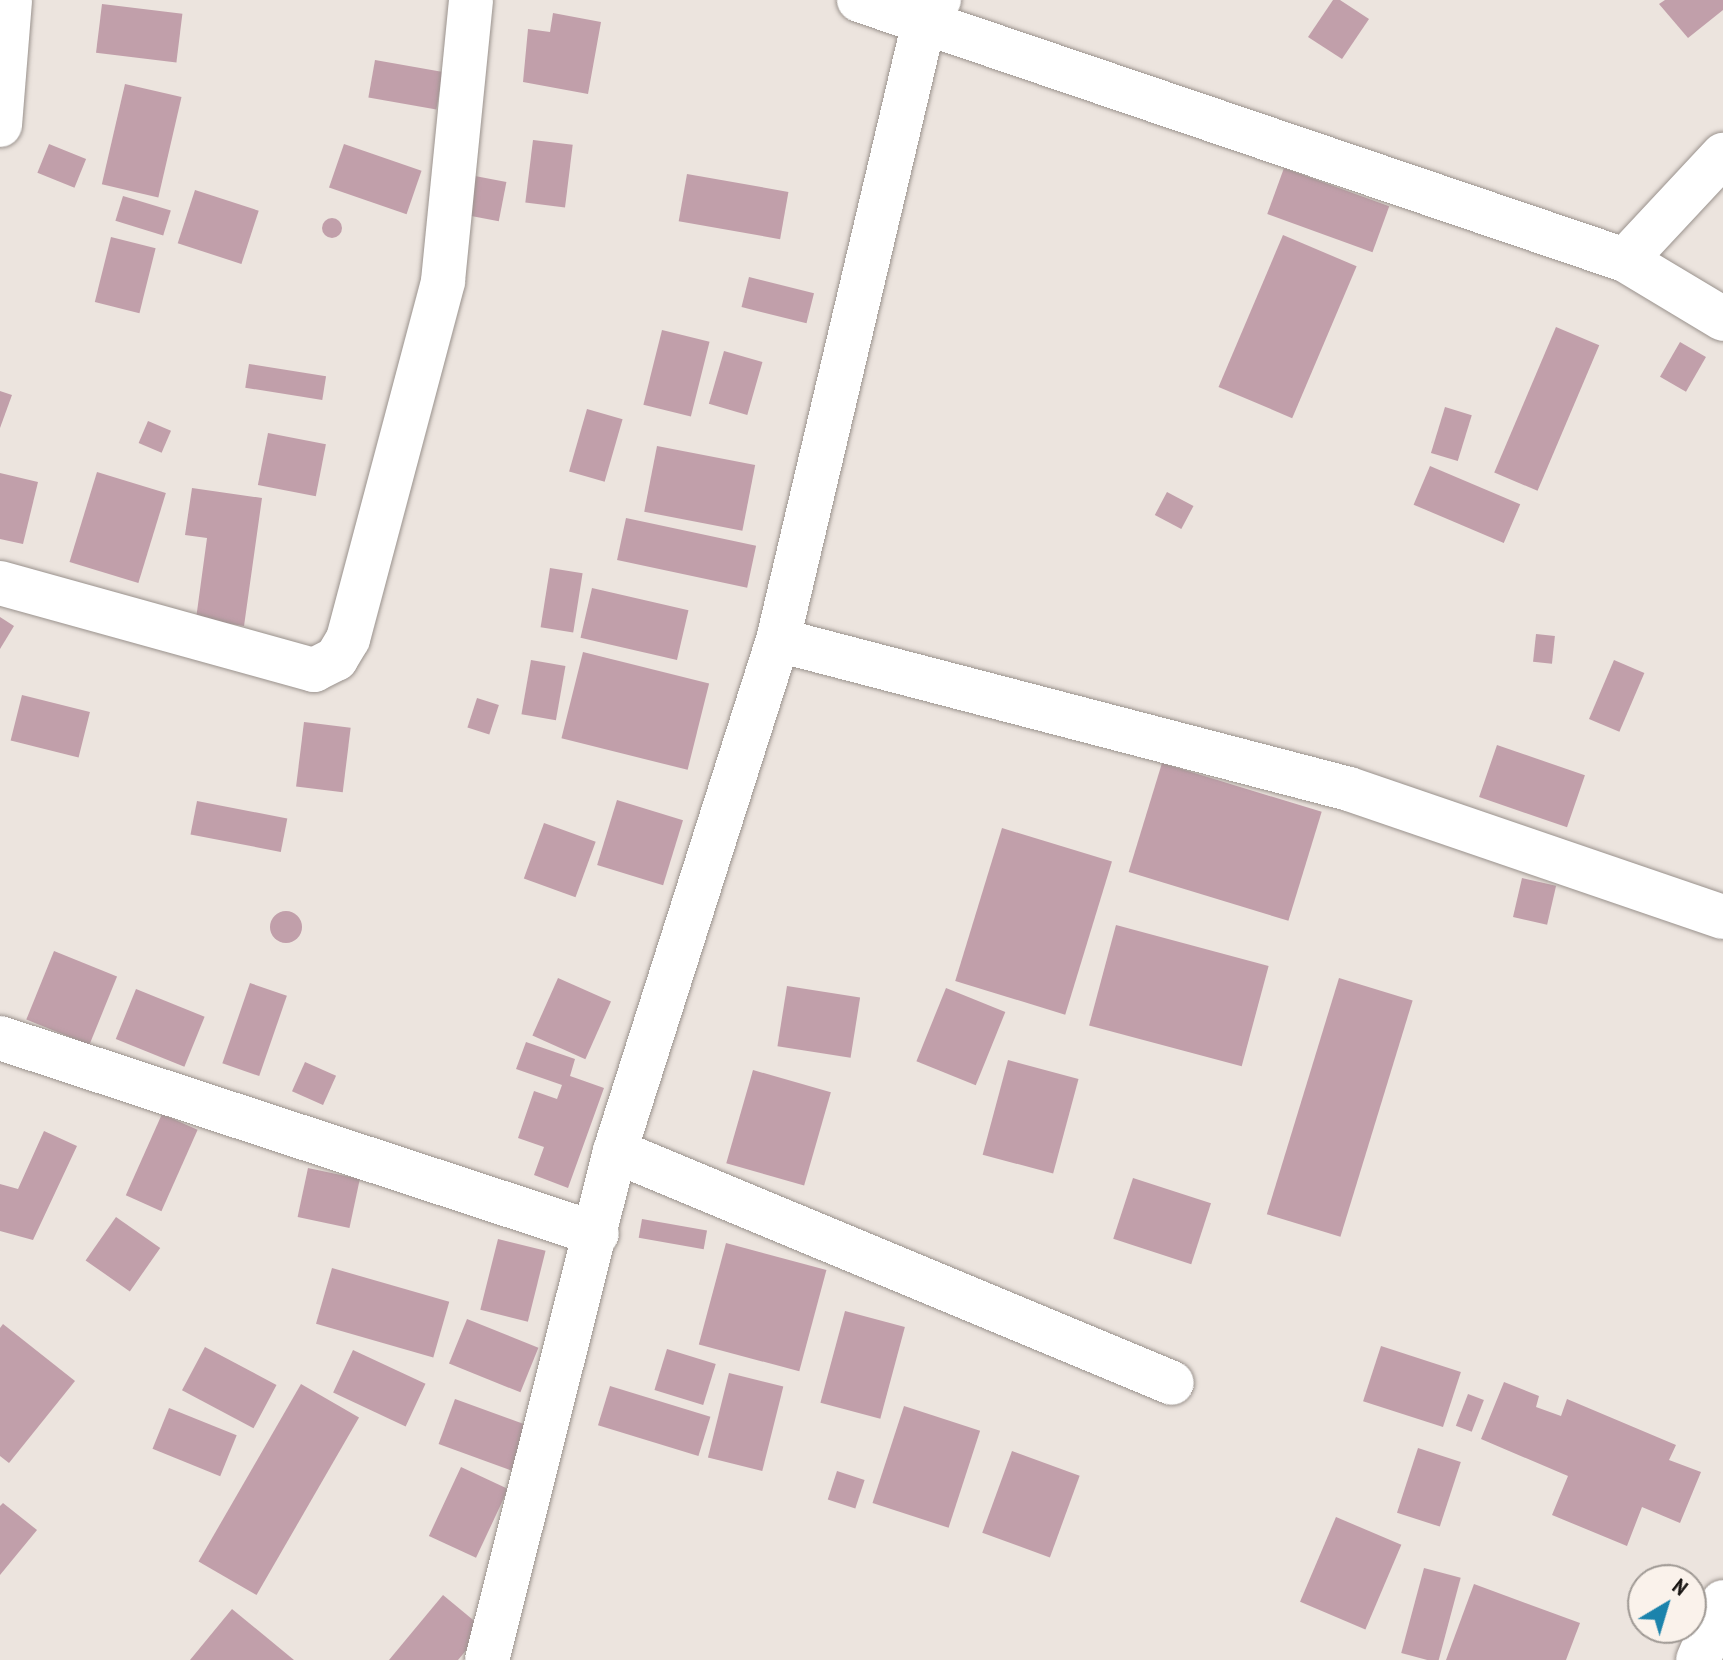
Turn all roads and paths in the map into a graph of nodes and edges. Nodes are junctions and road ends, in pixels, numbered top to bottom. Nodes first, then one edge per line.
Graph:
1 (10, 0) edge
2 (471, 0) edge
3 (859, 0) edge
4 (932, 11) edge
5 (0, 125) edge
6 (1723, 155) edge
7 (1625, 260) junction
8 (1723, 319) edge
9 (0, 583) edge
10 (778, 640) junction
11 (1723, 917) edge
12 (0, 1038) edge
13 (615, 1151) junction
14 (597, 1234) junction
15 (1172, 1383) dead end
16 (1723, 1602) edge
17 (487, 1660) edge
18 (1698, 1660) edge

1 - 5 street
2 - 9 street
3 - 4 street
4 - 7 street
4 - 10 street
6 - 7 street
7 - 8 street
10 - 11 street
10 - 13 street
12 - 14 street
13 - 14 street
13 - 15 street
14 - 17 street
16 - 18 street

